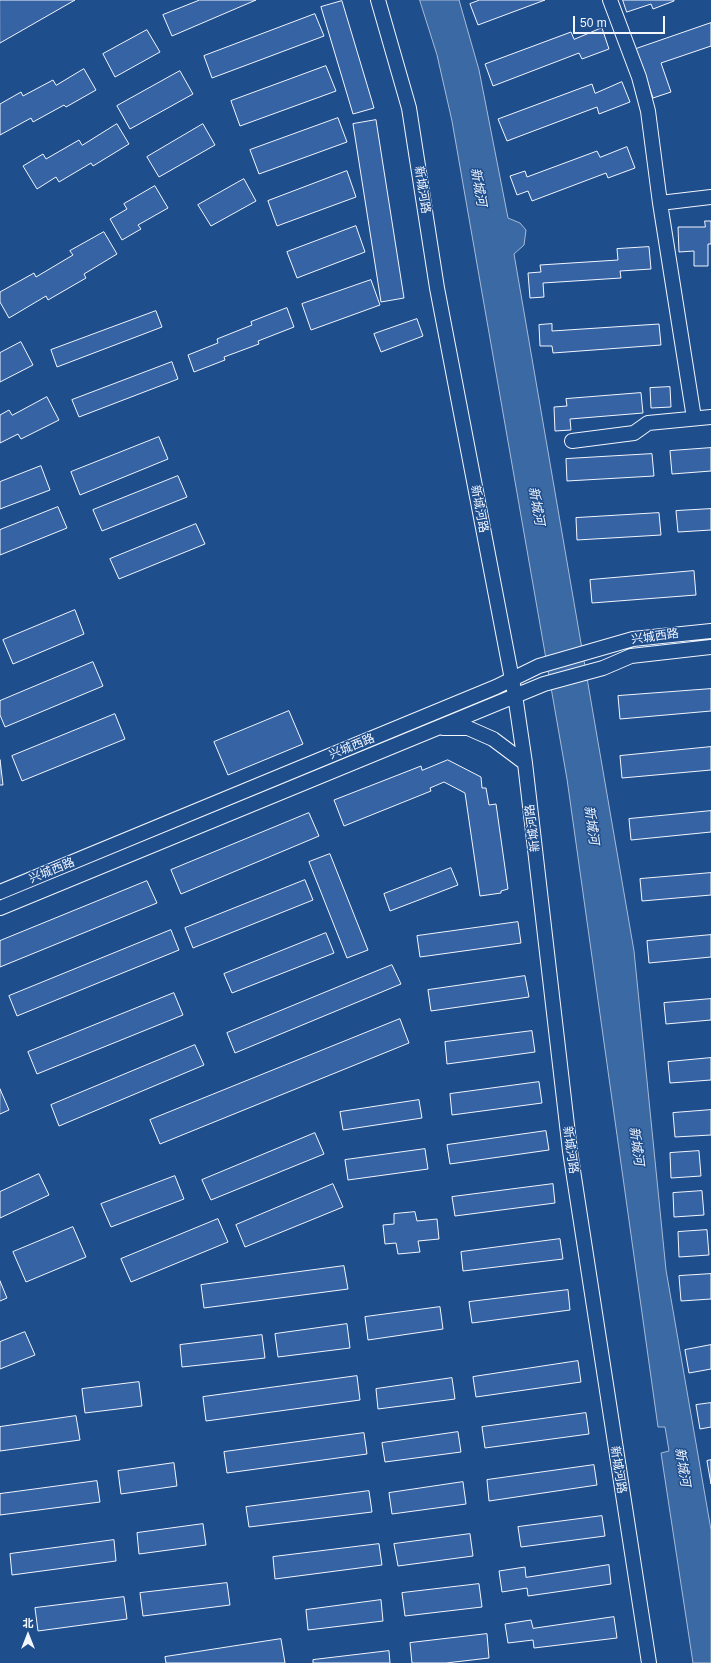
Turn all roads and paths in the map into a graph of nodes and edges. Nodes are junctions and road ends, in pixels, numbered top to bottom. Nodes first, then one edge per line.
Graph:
1 (378, 0) edge
2 (610, 0) edge
3 (711, 197) edge
4 (660, 203) junction
5 (711, 416) edge
6 (694, 418) junction
7 (572, 441) dead end
8 (711, 631) edge
9 (711, 647) edge
10 (512, 680) junction
11 (515, 695) junction
12 (436, 728) junction
13 (525, 763) junction
14 (0, 892) edge
15 (0, 908) edge
16 (649, 1663) edge

1 - 10 street, 新城河路
2 - 4 street
3 - 4 street
4 - 6 street
5 - 6 street
6 - 7 street
8 - 10 street, 兴城西路
9 - 11 street, 兴城西路
10 - 11 street, 新城河路
10 - 14 street, 兴城西路
11 - 12 street, 兴城西路
11 - 13 street, 新城河路
12 - 13 street
12 - 15 street, 兴城西路
13 - 16 street, 新城河路

